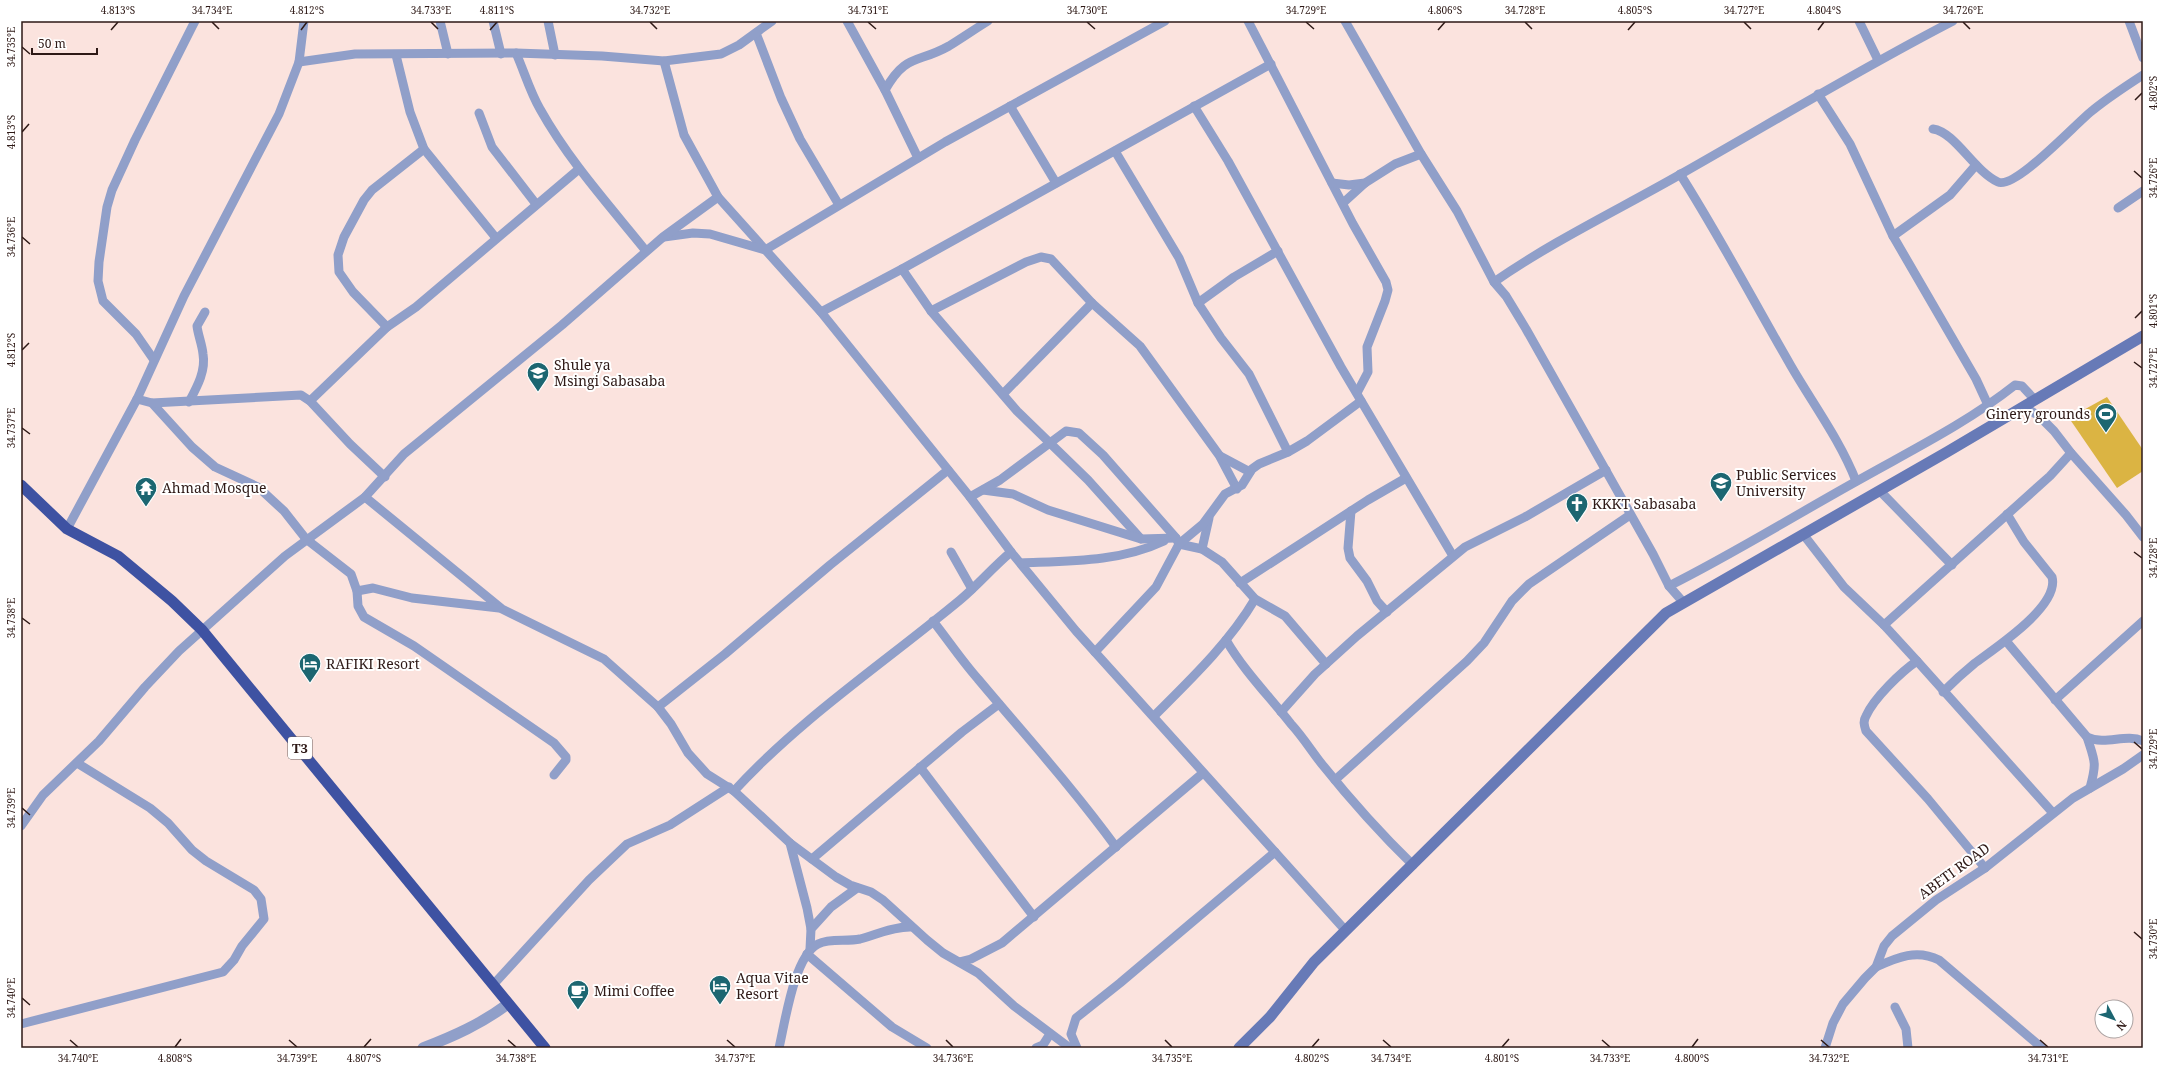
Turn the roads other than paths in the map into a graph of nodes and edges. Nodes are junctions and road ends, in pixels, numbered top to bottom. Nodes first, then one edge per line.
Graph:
1 (195, 21) edge
2 (304, 21) edge
3 (440, 21) edge
4 (493, 21) edge
5 (548, 21) edge
6 (772, 21) edge
7 (847, 21) edge
8 (988, 21) edge
9 (1165, 21) edge
10 (1248, 21) edge
11 (1345, 21) edge
12 (1859, 21) edge
13 (1953, 21) edge
14 (2129, 21) edge
15 (1151, 24) edge
16 (756, 33) junction
17 (516, 53) junction
18 (448, 54) junction
19 (500, 54) junction
20 (396, 55) junction
21 (555, 55) junction
22 (2143, 58) edge
23 (1878, 60) junction
24 (664, 61) junction
25 (299, 62) junction
26 (1271, 64) junction
27 (2143, 75) edge
28 (885, 90) junction
29 (1818, 94) junction
30 (1010, 106) junction
31 (1194, 106) junction
32 (478, 113) dead end
33 (1932, 129) dead end
34 (424, 149) junction
35 (1115, 151) junction
36 (1421, 154) junction
37 (918, 158) junction
38 (1976, 165) junction
39 (579, 169) junction
40 (1680, 174) junction
41 (1056, 183) junction
42 (1332, 183) junction
43 (1365, 183) junction
44 (2143, 191) edge
45 (718, 197) junction
46 (1343, 203) junction
47 (536, 204) junction
48 (838, 205) junction
49 (2118, 208) dead end
50 (1893, 236) junction
51 (663, 237) junction
52 (496, 238) junction
53 (765, 250) junction
54 (646, 251) junction
55 (1278, 251) junction
56 (902, 269) junction
57 (1494, 282) junction
58 (1092, 303) junction
59 (1198, 303) junction
60 (931, 311) junction
61 (205, 312) dead end
62 (820, 312) junction
63 (387, 328) junction
64 (2143, 336) edge
65 (154, 360) junction
66 (1003, 394) junction
67 (1359, 397) junction
68 (137, 399) junction
69 (2035, 400) junction
70 (310, 401) junction
71 (190, 402) junction
72 (152, 403) junction
73 (1988, 405) junction
74 (2025, 407) junction
75 (1048, 443) junction
76 (1288, 452) junction
77 (2071, 453) junction
78 (1219, 455) junction
79 (948, 470) junction
80 (1606, 470) junction
81 (1250, 472) junction
82 (385, 477) junction
83 (1406, 478) junction
84 (1856, 482) junction
85 (21, 485) edge
86 (1236, 489) junction
87 (983, 490) junction
88 (1880, 491) junction
89 (365, 497) junction
90 (970, 497) junction
91 (1351, 510) junction
92 (2007, 514) junction
93 (1630, 515) junction
94 (1209, 516) junction
95 (67, 529) junction
96 (1803, 534) junction
97 (2143, 537) edge
98 (306, 538) junction
99 (1141, 539) junction
100 (1174, 540) junction
101 (1202, 549) junction
102 (951, 552) dead end
103 (1011, 552) junction
104 (1454, 556) junction
105 (1021, 563) junction
106 (1952, 565) junction
107 (1240, 583) junction
108 (1669, 586) junction
109 (972, 589) junction
110 (357, 591) junction
111 (1255, 599) junction
112 (1683, 602) junction
113 (502, 609) junction
114 (1387, 612) junction
115 (933, 621) junction
116 (2143, 621) edge
117 (1884, 625) junction
118 (202, 630) junction
119 (1226, 640) junction
120 (2006, 641) junction
121 (1095, 652) junction
122 (1917, 661) junction
123 (1326, 664) junction
124 (1943, 692) junction
125 (2055, 700) junction
126 (999, 704) junction
127 (658, 707) junction
128 (1281, 712) junction
129 (1154, 716) junction
130 (2087, 737) junction
131 (2143, 741) edge
132 (2143, 755) edge
133 (77, 763) junction
134 (920, 767) junction
135 (1203, 773) junction
136 (554, 775) dead end
137 (1336, 780) junction
138 (2090, 788) junction
139 (731, 789) junction
140 (2053, 813) junction
141 (21, 826) edge
142 (790, 843) junction
143 (1116, 847) junction
144 (1274, 852) junction
145 (812, 859) junction
146 (1413, 865) junction
147 (1985, 868) junction
148 (856, 888) junction
149 (1034, 917) junction
150 (910, 927) junction
151 (811, 929) junction
152 (1346, 931) junction
153 (808, 952) junction
154 (959, 962) junction
155 (1876, 968) junction
156 (493, 986) junction
157 (508, 1004) junction
158 (1895, 1007) dead end
159 (21, 1024) edge
160 (1050, 1034) junction
161 (423, 1048) edge
162 (545, 1048) edge
163 (779, 1048) edge
164 (927, 1048) edge
165 (1036, 1048) edge
166 (1070, 1048) edge
167 (1077, 1048) edge
168 (1239, 1048) edge
169 (1825, 1048) edge
170 (1908, 1048) edge
171 (2042, 1048) edge

1 - 65 street
2 - 25 street
3 - 18 street
4 - 19 street
5 - 21 street
6 - 16 street
7 - 28 street
8 - 28 street
9 - 15 street
10 - 26 street
11 - 36 street
12 - 23 street
13 - 23 street
14 - 22 street
15 - 30 street
16 - 24 street
16 - 48 street
17 - 19 street
17 - 21 street
17 - 39 street
18 - 19 street
18 - 20 street
20 - 25 street
20 - 34 street
21 - 24 street
23 - 29 street
24 - 45 street
25 - 65 street
26 - 31 street
26 - 42 street
27 - 38 street
28 - 37 street
29 - 40 street
29 - 50 street
30 - 37 street
30 - 41 street
31 - 35 street
31 - 55 street
32 - 47 street
33 - 38 street
34 - 52 street
34 - 63 street
35 - 41 street
35 - 59 street
36 - 43 street
36 - 57 street
37 - 48 street
38 - 50 street
39 - 47 street
39 - 54 street
40 - 57 street
40 - 84 street
41 - 56 street
42 - 43 street
42 - 46 street
43 - 46 street
44 - 49 street
45 - 51 street
45 - 53 street
46 - 67 street
47 - 52 street
48 - 53 street
50 - 73 street
51 - 53 street
51 - 54 street
52 - 63 street
53 - 62 street
54 - 82 street
55 - 59 street
55 - 67 street
56 - 60 street
56 - 62 street
57 - 80 street
58 - 60 street
58 - 66 street
58 - 78 street
59 - 76 street
60 - 66 street
61 - 71 street
62 - 79 street
63 - 70 street
64 - 69 main road
65 - 68 street
66 - 75 street
67 - 76 street
67 - 83 street
68 - 72 street
68 - 95 street
69 - 73 street
69 - 74 main road
70 - 71 street
70 - 82 street
71 - 72 street
72 - 98 street
73 - 84 street
74 - 77 street
74 - 88 main road
75 - 87 street
75 - 99 street
75 - 100 street
76 - 81 street
77 - 92 street
77 - 97 street
78 - 81 street
78 - 86 street
79 - 90 street
79 - 127 street
80 - 93 street
80 - 104 street
81 - 86 street
82 - 89 street
83 - 91 street
83 - 104 street
84 - 108 street
85 - 95 highway, T3
86 - 94 street
87 - 90 street
87 - 99 street
88 - 96 main road
88 - 106 street
89 - 98 street
89 - 113 street
90 - 103 street
91 - 107 street
91 - 114 street
92 - 106 street
92 - 120 street
93 - 108 street
93 - 137 street
94 - 100 street
94 - 101 street
95 - 118 highway, T3
96 - 112 main road
96 - 117 street
98 - 110 street
98 - 118 street
99 - 100 street
100 - 101 street
100 - 105 street
100 - 121 street
101 - 107 street
102 - 109 street
103 - 105 street
103 - 109 street
104 - 114 street
105 - 121 street
106 - 117 street
107 - 111 street
108 - 112 street
109 - 115 street
110 - 113 street
110 - 136 street
111 - 119 street
111 - 123 street
112 - 146 main road
113 - 127 street
114 - 123 street
115 - 126 street
115 - 139 street
116 - 125 street
117 - 122 street
118 - 133 street
118 - 156 highway, T3
119 - 128 street
119 - 129 street
120 - 124 street
120 - 125 street
121 - 129 street
122 - 124 street
122 - 147 street
123 - 128 street
124 - 140 street
125 - 130 street
126 - 134 street
126 - 143 street
127 - 139 street
128 - 137 street
129 - 135 street
130 - 131 street
130 - 138 street
132 - 138 street, ABETI ROAD
133 - 141 street
133 - 159 street
134 - 145 street
134 - 149 street
135 - 143 street
135 - 144 street
137 - 146 street
138 - 140 street, ABETI ROAD
139 - 142 street
139 - 156 street
140 - 147 street, ABETI ROAD
142 - 145 street
142 - 151 street
143 - 149 street
144 - 152 street
144 - 167 street
145 - 148 street
146 - 152 main road
147 - 155 street, ABETI ROAD
148 - 150 street
148 - 151 street
149 - 154 street
150 - 153 street
150 - 154 street
151 - 153 street
152 - 168 main road
153 - 163 street
153 - 164 street
154 - 160 street
155 - 169 street, ABETI ROAD
155 - 171 street
156 - 157 highway, T3
157 - 161 street
157 - 162 highway, T3
158 - 170 street
160 - 165 street
160 - 166 street

